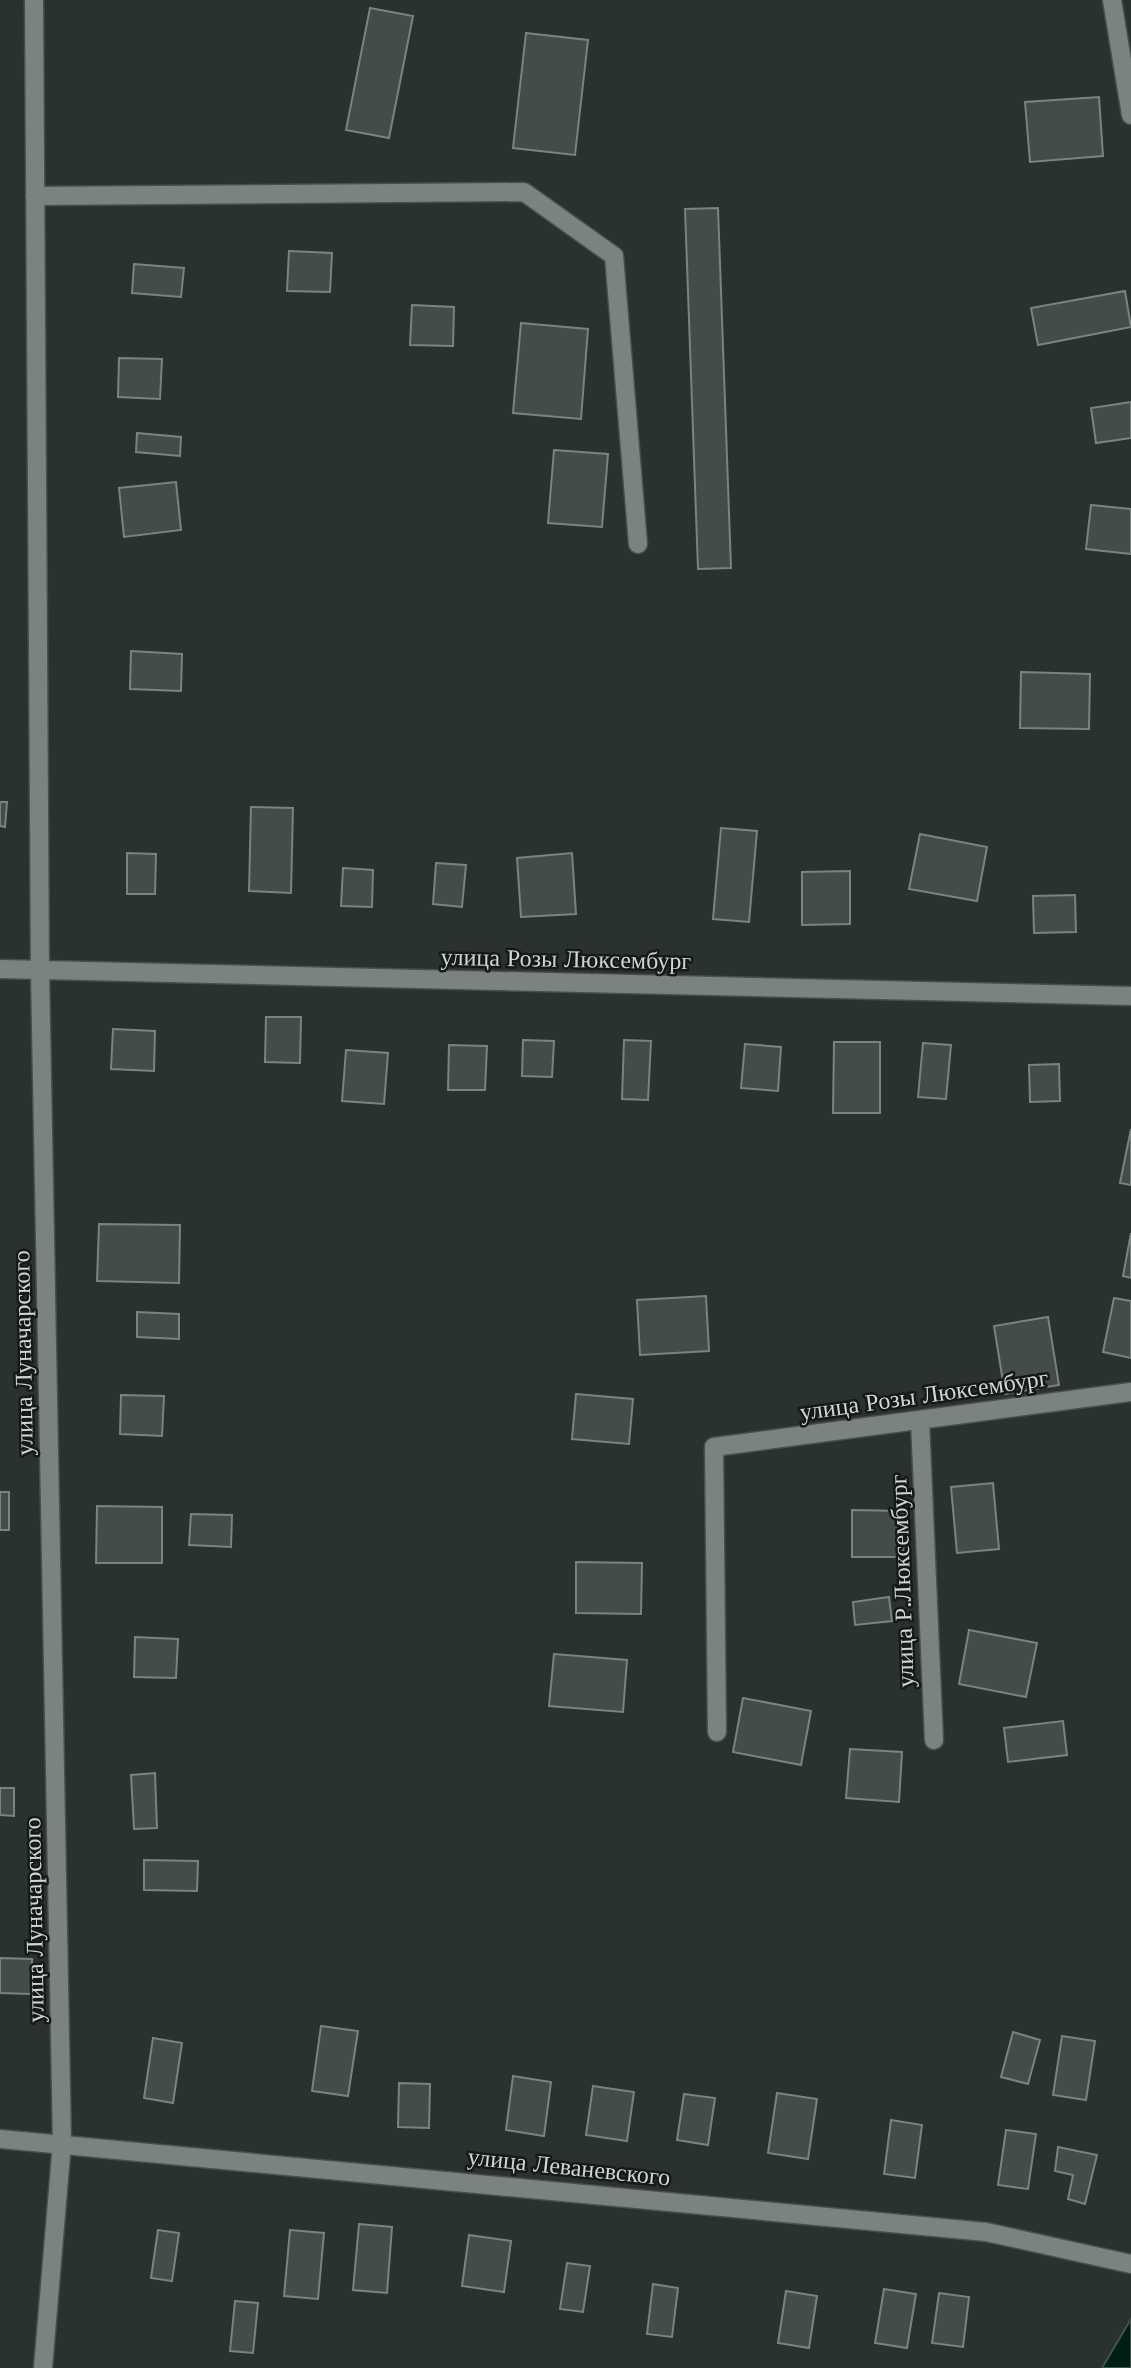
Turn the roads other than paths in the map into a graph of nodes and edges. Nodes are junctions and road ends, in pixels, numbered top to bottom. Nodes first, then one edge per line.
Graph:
1 (34, 0) edge
2 (1112, 0) edge
3 (1131, 115) edge
4 (35, 195) junction
5 (638, 544) dead end
6 (0, 970) edge
7 (40, 972) junction
8 (1131, 996) edge
9 (1131, 1392) edge
10 (920, 1421) junction
11 (718, 1732) dead end
12 (934, 1740) dead end
13 (0, 2139) edge
14 (62, 2143) junction
15 (1131, 2264) edge
16 (43, 2368) edge

1 - 4 street, улица Луначарского
2 - 3 street
4 - 5 street
4 - 7 street, улица Луначарского
6 - 7 street, улица Розы Люксембург
7 - 8 street, улица Розы Люксембург
7 - 14 street, улица Луначарского
9 - 10 street, улица Розы Люксембург
10 - 11 street, улица Розы Люксембург
10 - 12 street, улица Р.Люксембург
13 - 14 street, улица Леваневского
14 - 15 street, улица Леваневского
14 - 16 street, улица Луначарского

